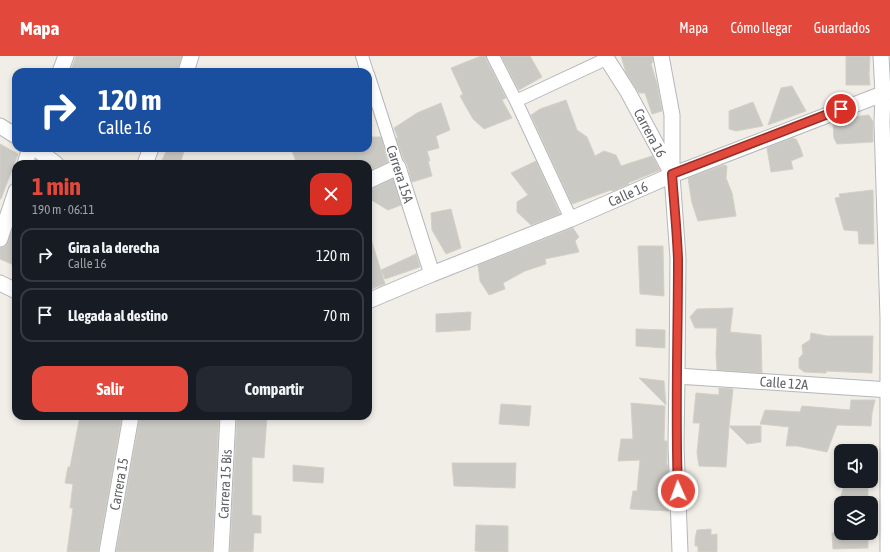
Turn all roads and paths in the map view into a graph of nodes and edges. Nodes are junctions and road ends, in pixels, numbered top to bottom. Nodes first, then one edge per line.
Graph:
1 (66, 56) edge
2 (191, 56) edge
3 (362, 56) edge
4 (493, 56) edge
5 (661, 56) edge
6 (881, 56) edge
7 (605, 57) edge
8 (62, 68) edge
9 (187, 68) edge
10 (366, 68) edge
11 (372, 86) edge
12 (886, 92) edge
13 (516, 101) junction
14 (0, 126) edge
15 (12, 134) edge
16 (41, 152) edge
17 (51, 160) edge
18 (398, 167) junction
19 (672, 174) junction
20 (372, 179) edge
21 (12, 203) edge
22 (571, 219) junction
23 (0, 239) edge
24 (432, 274) junction
25 (0, 283) edge
26 (12, 289) edge
27 (372, 299) edge
28 (677, 376) junction
29 (889, 390) edge
30 (131, 420) edge
31 (228, 420) edge
32 (889, 500) edge
33 (107, 552) edge
34 (221, 552) edge
35 (680, 552) edge
36 (888, 552) edge

1 - 8 street
2 - 9 street
3 - 10 street, Carrera 15A
4 - 13 street
5 - 19 street
6 - 12 street
7 - 13 street
7 - 19 street, Carrera 16
11 - 18 street, Carrera 15A
12 - 19 street, Calle 16
12 - 29 street
13 - 22 street
14 - 15 street
16 - 17 street
18 - 20 street
18 - 24 street, Carrera 15A
19 - 22 street, Calle 16
19 - 28 street, Carrera 16
21 - 23 street
22 - 24 street, Calle 16
24 - 27 street, Calle 16
25 - 26 street
28 - 29 street, Calle 12A
28 - 35 street, Carrera 16
29 - 32 street
30 - 33 street, Carrera 15
31 - 34 street, Carrera 15 Bis
32 - 36 street

